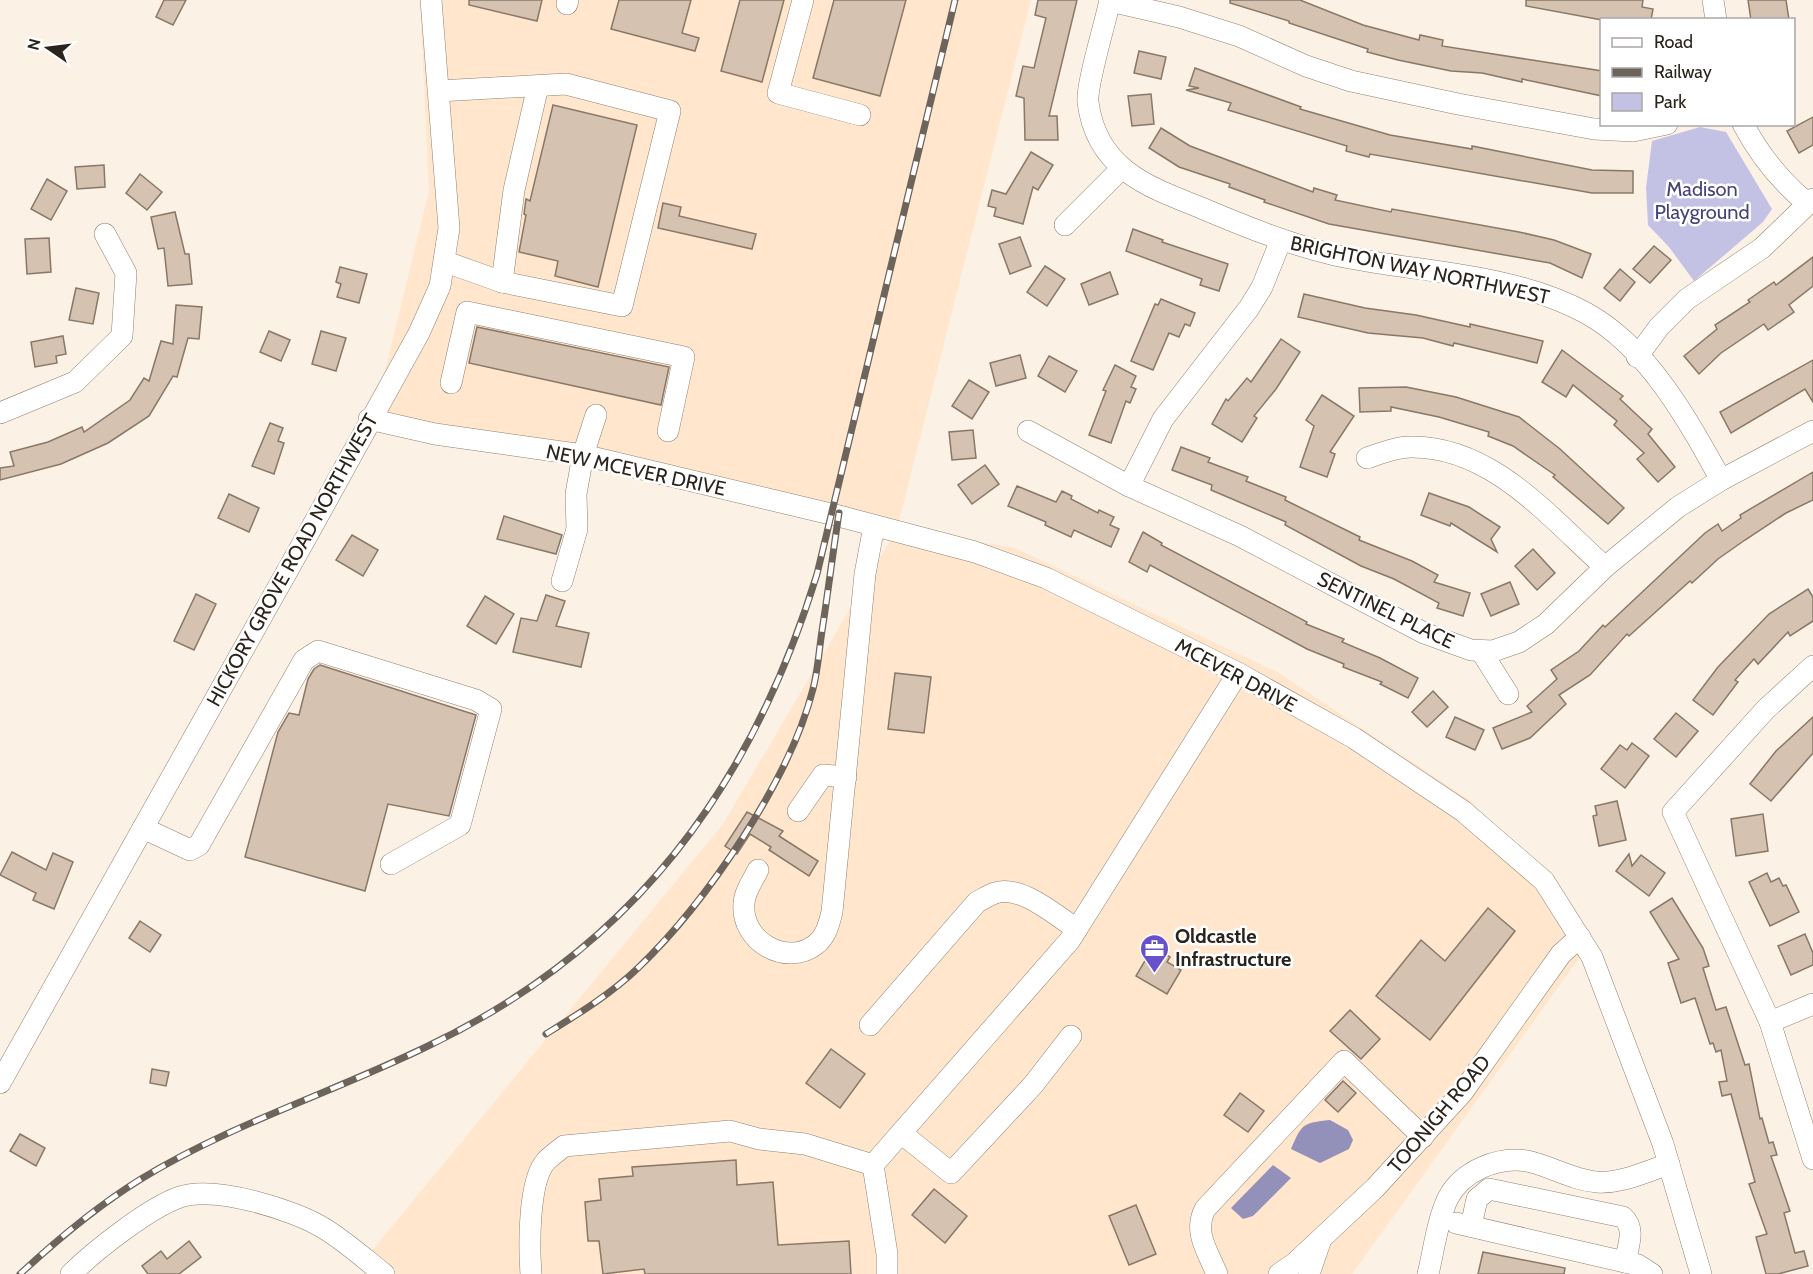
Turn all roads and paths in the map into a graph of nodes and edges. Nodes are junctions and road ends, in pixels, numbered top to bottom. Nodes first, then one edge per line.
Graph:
1 (431, 0) edge
2 (802, 0) edge
3 (1110, 0) edge
4 (1713, 0) edge
5 (1716, 18) edge
6 (538, 86) junction
7 (439, 91) junction
8 (860, 115) dead end
9 (1657, 126) edge
10 (1744, 126) edge
11 (1122, 168) junction
12 (1810, 201) edge
13 (1065, 225) dead end
14 (105, 234) dead end
15 (1281, 240) junction
16 (446, 262) junction
17 (502, 282) junction
18 (1637, 357) junction
19 (451, 383) dead end
20 (0, 413) edge
21 (596, 415) dead end
22 (369, 419) junction
23 (668, 430) dead end
24 (1028, 431) dead end
25 (1813, 431) edge
26 (583, 455) junction
27 (1367, 458) dead end
28 (1721, 480) junction
29 (1129, 486) junction
30 (831, 514) joint
31 (874, 526) junction
32 (1605, 567) junction
33 (562, 581) dead end
34 (1481, 651) junction
35 (1813, 666) edge
36 (1238, 673) junction
37 (1508, 694) dead end
38 (846, 777) junction
39 (798, 811) dead end
40 (143, 828) junction
41 (391, 864) dead end
42 (758, 870) dead end
43 (1077, 929) junction
44 (1580, 937) junction
45 (1813, 1004) edge
46 (1770, 1022) junction
47 (870, 1025) dead end
48 (1071, 1036) dead end
49 (0, 1083) edge
50 (901, 1133) junction
51 (1422, 1137) junction
52 (1813, 1159) edge
53 (1669, 1164) junction
54 (873, 1165) junction
55 (1442, 1219) junction
56 (1470, 1226) junction
57 (1321, 1239) junction
58 (1625, 1262) junction
59 (71, 1274) edge
60 (384, 1274) edge
61 (531, 1274) edge
62 (886, 1274) edge
63 (1217, 1274) edge
64 (1279, 1274) edge
65 (1308, 1274) edge
66 (1428, 1274) edge
67 (1652, 1274) edge
68 (1701, 1274) edge

1 - 7 street, HICKORY GROVE ROAD NORTHWEST
2 - 8 street
3 - 9 street
3 - 11 street, BRIGHTON WAY NORTHWEST
4 - 5 street
6 - 7 street
6 - 17 street
6 - 17 street
7 - 16 street, HICKORY GROVE ROAD NORTHWEST
10 - 12 street
11 - 13 street
11 - 15 street, BRIGHTON WAY NORTHWEST
12 - 18 street
14 - 20 street
15 - 18 street, BRIGHTON WAY NORTHWEST
15 - 29 street
16 - 17 street
16 - 22 street, HICKORY GROVE ROAD NORTHWEST
18 - 28 street, BRIGHTON WAY NORTHWEST
19 - 23 street
21 - 26 street
22 - 26 street, NEW MCEVER DRIVE
22 - 40 street, HICKORY GROVE ROAD NORTHWEST
24 - 29 street, SENTINEL PLACE
25 - 28 street, SENTINEL PLACE
26 - 30 street, NEW MCEVER DRIVE
26 - 33 street
27 - 32 street
28 - 32 street, SENTINEL PLACE
29 - 34 street, SENTINEL PLACE
30 - 31 street, MCEVER DRIVE
31 - 36 street, MCEVER DRIVE
31 - 38 street
32 - 34 street, SENTINEL PLACE
34 - 37 street
35 - 46 street
36 - 43 street
36 - 44 street, MCEVER DRIVE
38 - 39 street
38 - 42 street
40 - 41 street
40 - 49 street, HICKORY GROVE ROAD NORTHWEST
43 - 47 street
43 - 50 street
44 - 51 street, TOONIGH ROAD
44 - 53 street, MCEVER DRIVE
45 - 46 street
46 - 52 street
48 - 50 street
50 - 54 street
51 - 57 street, TOONIGH ROAD
51 - 63 street
53 - 55 street
53 - 68 street, MCEVER DRIVE
54 - 61 street
54 - 62 street
55 - 56 street
55 - 66 street
56 - 58 street
56 - 58 street
57 - 64 street, TOONIGH ROAD
57 - 65 street
58 - 67 street
59 - 60 street

